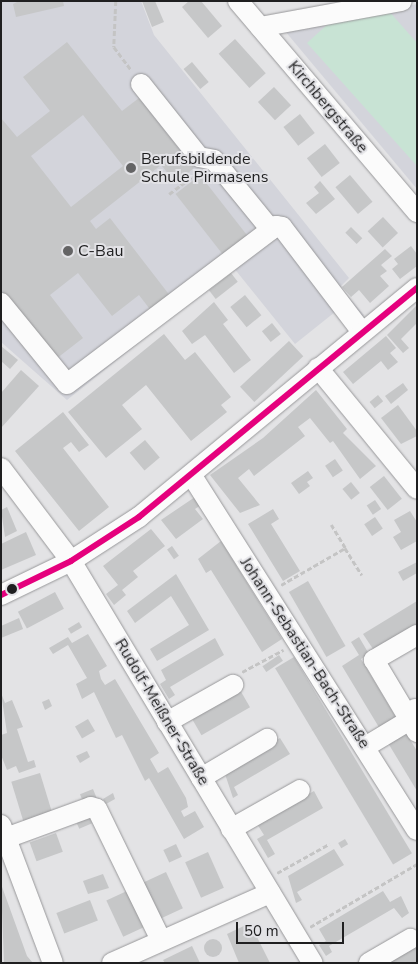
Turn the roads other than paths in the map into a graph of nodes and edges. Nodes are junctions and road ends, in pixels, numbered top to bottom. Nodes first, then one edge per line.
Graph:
1 (238, 1) edge
2 (402, 1) edge
3 (260, 27) junction
4 (142, 84) road end
5 (417, 212) edge
6 (271, 230) junction
7 (417, 288) edge
8 (1, 303) edge
9 (362, 332) junction
10 (318, 368) junction
11 (1, 468) edge
12 (192, 476) junction
13 (417, 489) edge
14 (71, 561) junction
15 (1, 595) edge
16 (417, 635) edge
17 (233, 685) road end
18 (415, 719) edge
19 (167, 722) junction
20 (268, 739) dead end
21 (365, 747) junction
22 (201, 778) junction
23 (300, 790) dead end
24 (231, 829) junction
25 (417, 830) edge
26 (4, 832) edge
27 (266, 887) junction
28 (410, 939) dead end
29 (161, 940) junction
30 (133, 958) edge
31 (53, 963) edge
32 (112, 963) edge
33 (313, 963) edge
34 (370, 963) edge

1 - 3 street, Kirchbergstraße
2 - 3 street
3 - 5 street, Kirchbergstraße
4 - 6 street
6 - 8 street
6 - 9 street
7 - 9 street
9 - 10 street
10 - 12 street
10 - 13 street
11 - 14 street, Rudolf-Meißner-Straße
12 - 14 street
12 - 21 street, Johann-Sebastian-Bach-Straße
14 - 15 street
14 - 19 street, Rudolf-Meißner-Straße
16 - 18 street
17 - 19 street
18 - 21 street
19 - 22 street, Rudolf-Meißner-Straße
20 - 22 street
21 - 25 street, Johann-Sebastian-Bach-Straße
22 - 24 street, Rudolf-Meißner-Straße
23 - 24 street
24 - 27 street, Rudolf-Meißner-Straße
26 - 29 street
26 - 31 street
27 - 29 street
27 - 33 street, Rudolf-Meißner-Straße
28 - 34 street
29 - 30 street
30 - 32 street

